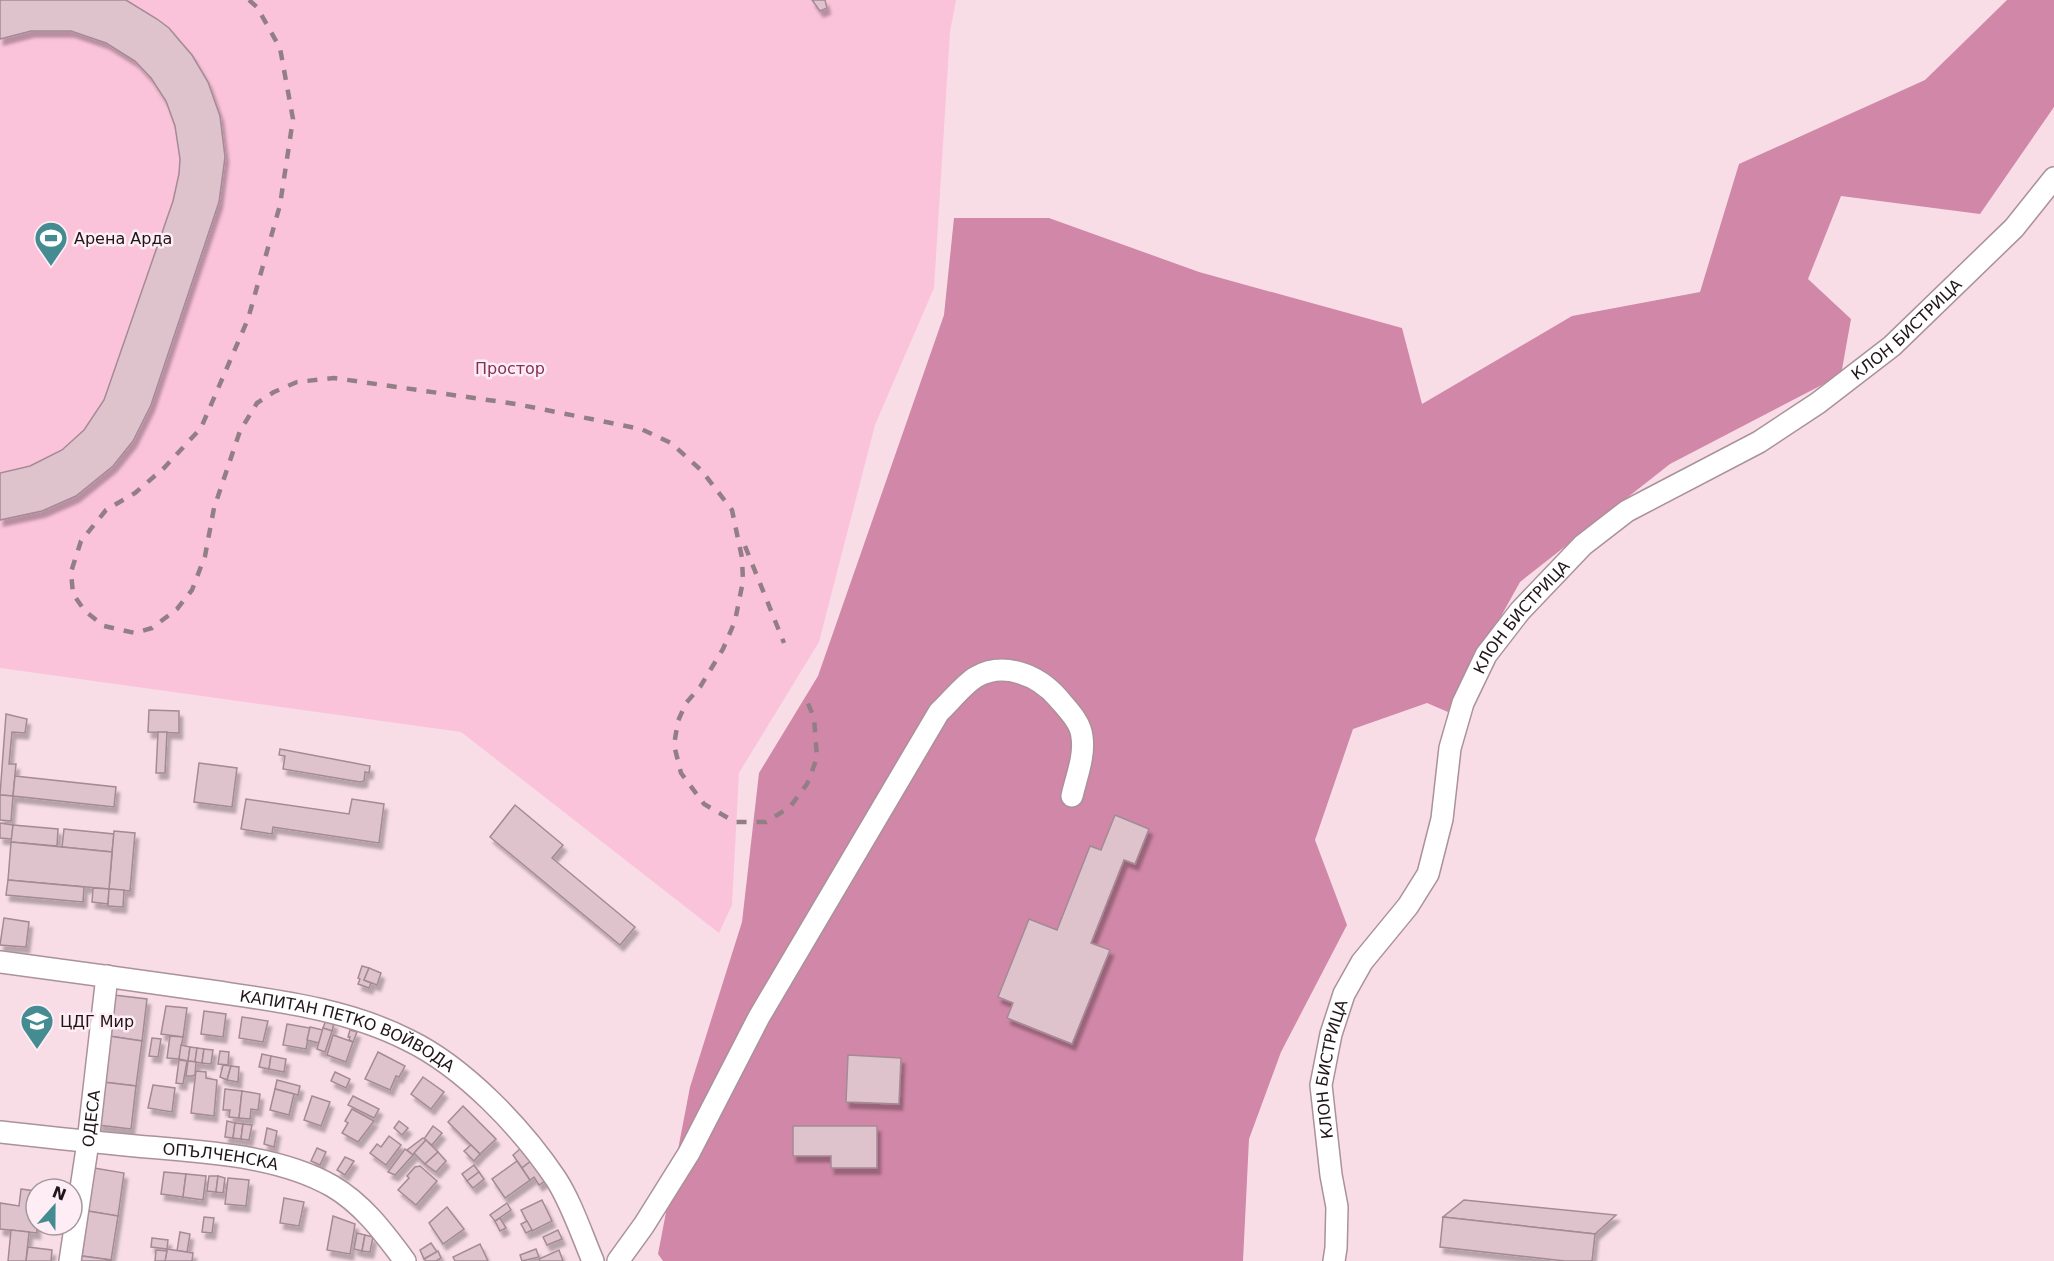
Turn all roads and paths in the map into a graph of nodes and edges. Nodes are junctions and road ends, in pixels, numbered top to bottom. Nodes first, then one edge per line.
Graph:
1 (2054, 178) edge
2 (1072, 796) dead end
3 (0, 962) edge
4 (107, 976) junction
5 (0, 1132) edge
6 (88, 1142) junction
7 (70, 1261) edge
8 (405, 1261) edge
9 (593, 1261) edge
10 (618, 1261) edge
11 (1334, 1261) edge

1 - 11 street, КЛОН БИСТРИЦА
2 - 10 street
3 - 4 street, КАПИТАН ПЕТКО ВОЙВОДА
4 - 6 street, ОДЕСА
4 - 9 street, КАПИТАН ПЕТКО ВОЙВОДА
5 - 6 street, ОПЪЛЧЕНСКА
6 - 7 street, ОДЕСА
6 - 8 street, ОПЪЛЧЕНСКА

